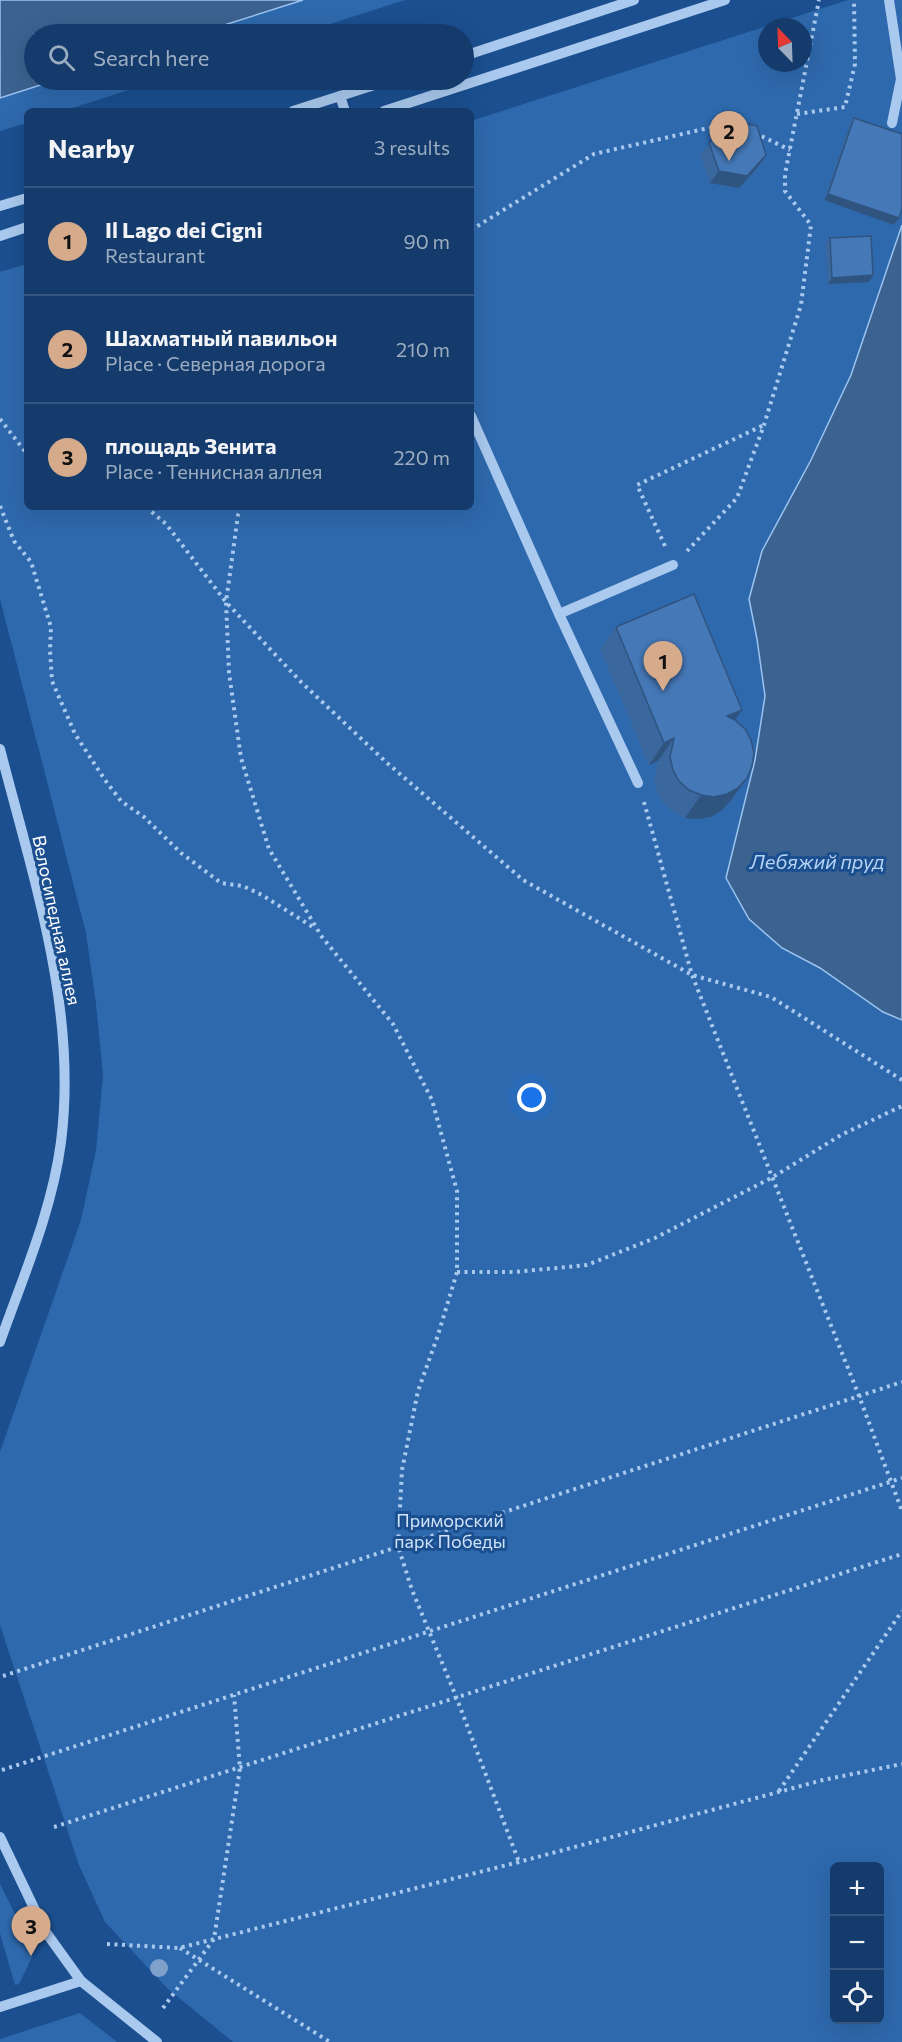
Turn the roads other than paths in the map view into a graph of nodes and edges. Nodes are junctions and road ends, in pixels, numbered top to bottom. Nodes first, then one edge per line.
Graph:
1 (634, 0) edge
2 (725, 0) edge
3 (889, 0) edge
4 (474, 53) edge
5 (474, 82) edge
6 (359, 90) edge
7 (449, 90) edge
8 (340, 96) junction
9 (302, 108) edge
10 (344, 108) edge
11 (393, 108) edge
12 (892, 123) dead end
13 (24, 199) edge
14 (0, 206) edge
15 (24, 228) edge
16 (0, 236) edge
17 (474, 423) edge
18 (673, 565) road end
19 (558, 614) junction
20 (0, 749) edge
21 (638, 783) road end
22 (0, 1342) edge
23 (0, 1837) edge
24 (81, 1981) junction
25 (0, 2007) edge
26 (157, 2042) edge

1 - 4 street
2 - 5 street
3 - 12 street
6 - 8 street
7 - 11 street
8 - 9 street
8 - 10 street
13 - 14 street
15 - 16 street
17 - 19 street
18 - 19 street
19 - 21 street
20 - 22 street, Велосипедная аллея
23 - 24 street
24 - 25 street
24 - 26 street

